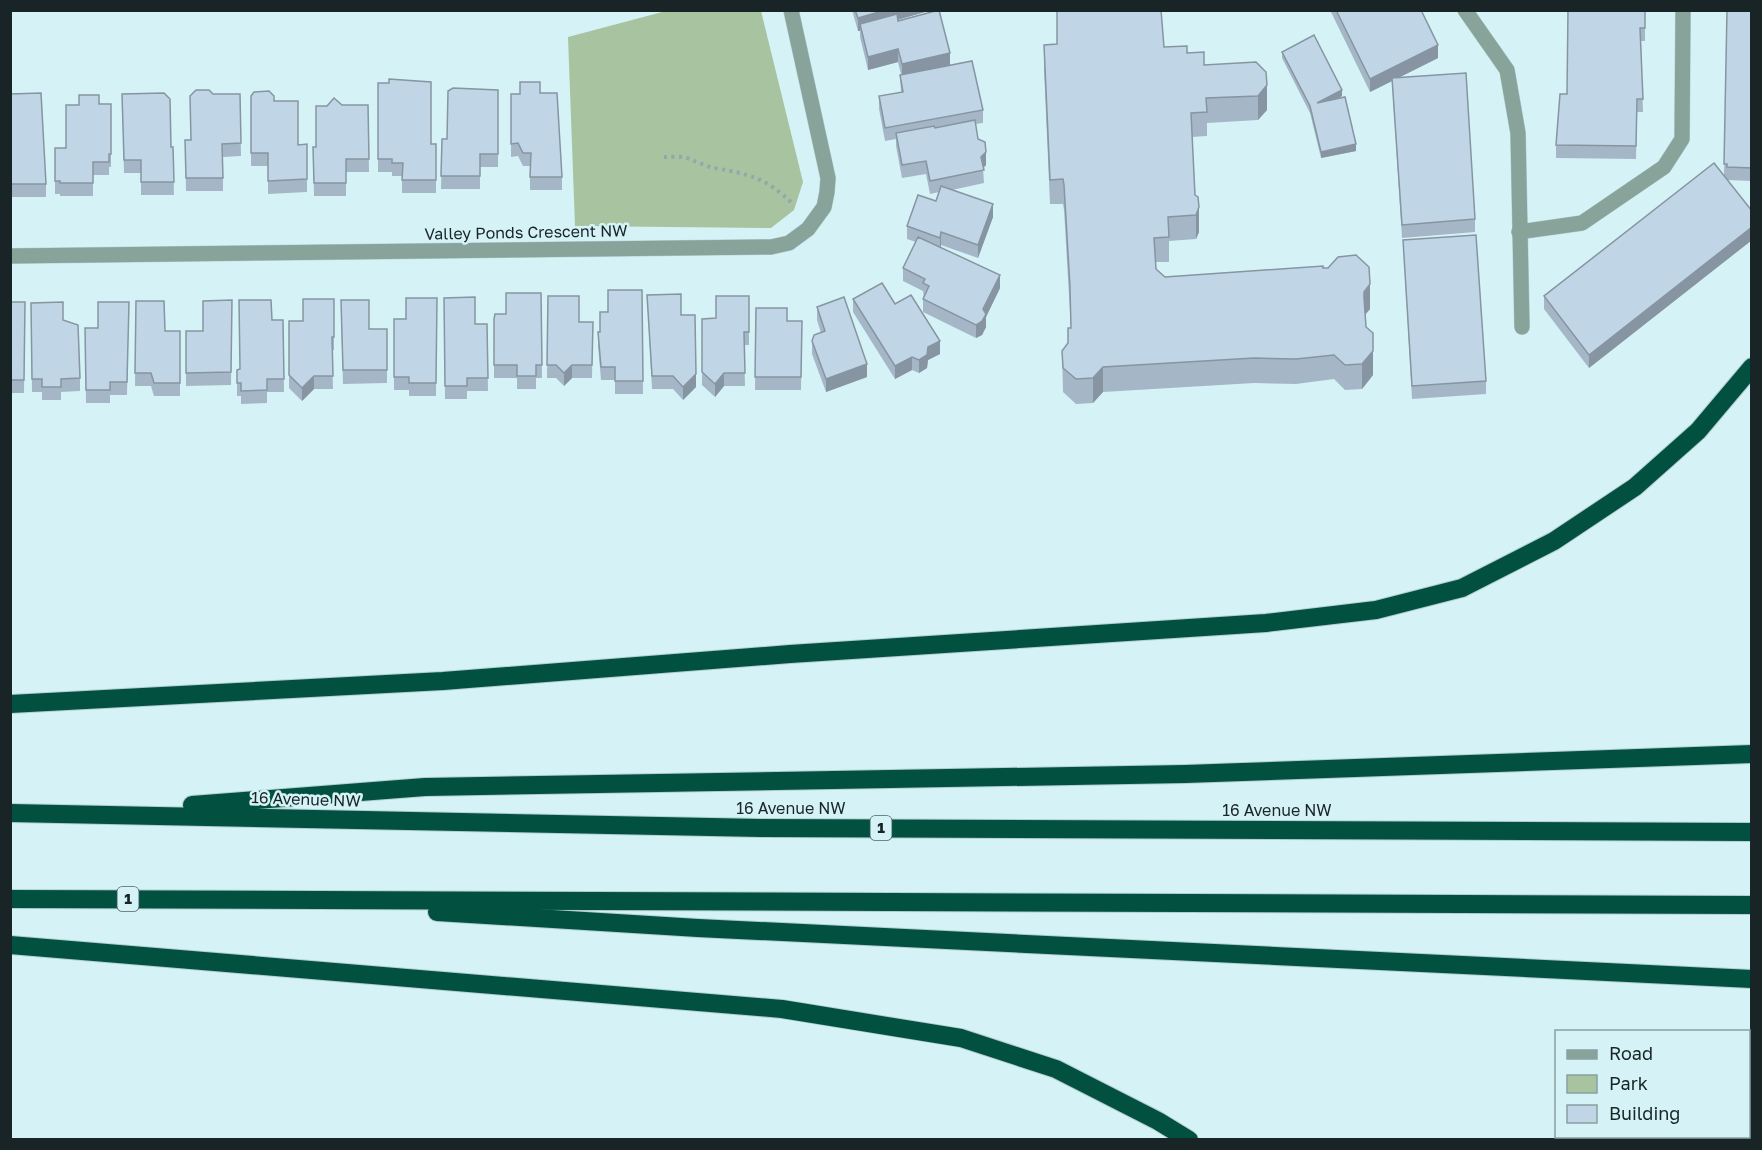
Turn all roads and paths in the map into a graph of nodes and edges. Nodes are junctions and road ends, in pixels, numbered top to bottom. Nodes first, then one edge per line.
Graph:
1 (791, 10) edge
2 (1465, 10) edge
3 (1683, 10) edge
4 (664, 158) dead end
5 (793, 204) dead end
6 (1519, 232) junction
7 (10, 256) edge
8 (1522, 327) dead end
9 (1752, 367) edge
10 (10, 704) edge
11 (1752, 754) edge
12 (10, 813) edge
13 (97, 813) junction
14 (1752, 832) edge
15 (10, 899) edge
16 (246, 900) junction
17 (1752, 905) edge
18 (10, 945) edge
19 (1752, 979) edge
20 (1189, 1140) edge

1 - 7 street, Valley Ponds Crescent NW
2 - 6 street
3 - 6 street
4 - 5 path
6 - 8 street
9 - 10 highway
11 - 13 highway
12 - 13 highway, 16 Avenue NW / 1
13 - 14 highway, 16 Avenue NW / 1
15 - 16 highway, 1
16 - 17 highway, 1
16 - 19 highway
18 - 20 highway

